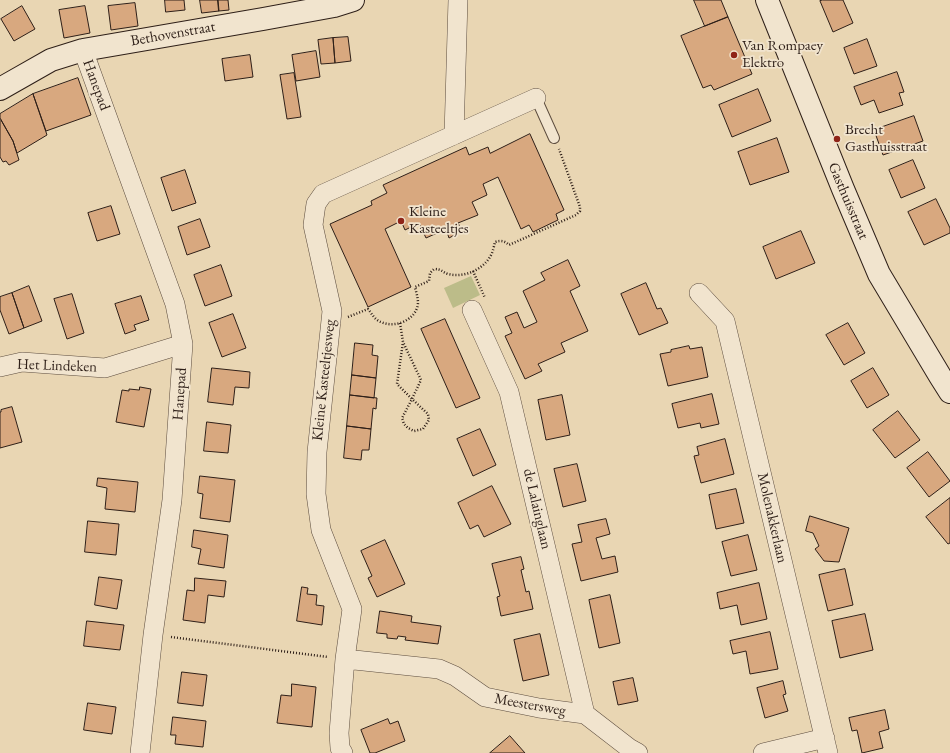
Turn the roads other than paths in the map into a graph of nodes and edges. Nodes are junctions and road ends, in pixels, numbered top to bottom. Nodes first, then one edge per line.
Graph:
1 (353, 0) edge
2 (458, 0) edge
3 (767, 0) edge
4 (83, 50) junction
5 (0, 88) edge
6 (536, 98) joint
7 (454, 135) junction
8 (554, 138) road end
9 (699, 293) dead end
10 (472, 310) dead end
11 (183, 344) junction
12 (0, 367) edge
13 (950, 392) edge
14 (345, 659) junction
15 (585, 714) junction
16 (827, 746) edge
17 (140, 753) edge
18 (343, 753) edge
19 (638, 753) edge
20 (763, 753) edge

1 - 4 main road, Bethovenstraat
2 - 7 street
3 - 13 main road, Gasthuisstraat
4 - 5 main road, Bethovenstraat
4 - 11 street, Hanepad
6 - 7 street, Kleine Kasteeltjesweg
6 - 8 lane
7 - 14 street, Kleine Kasteeltjesweg
9 - 16 street, Molenakkerlaan
10 - 15 street, de Lalainglaan
11 - 12 street, Het Lindeken
11 - 17 street, Hanepad
14 - 15 street, Meestersweg
14 - 18 street, Kleine Kasteeltjesweg
15 - 19 street, Meestersweg
16 - 20 street

